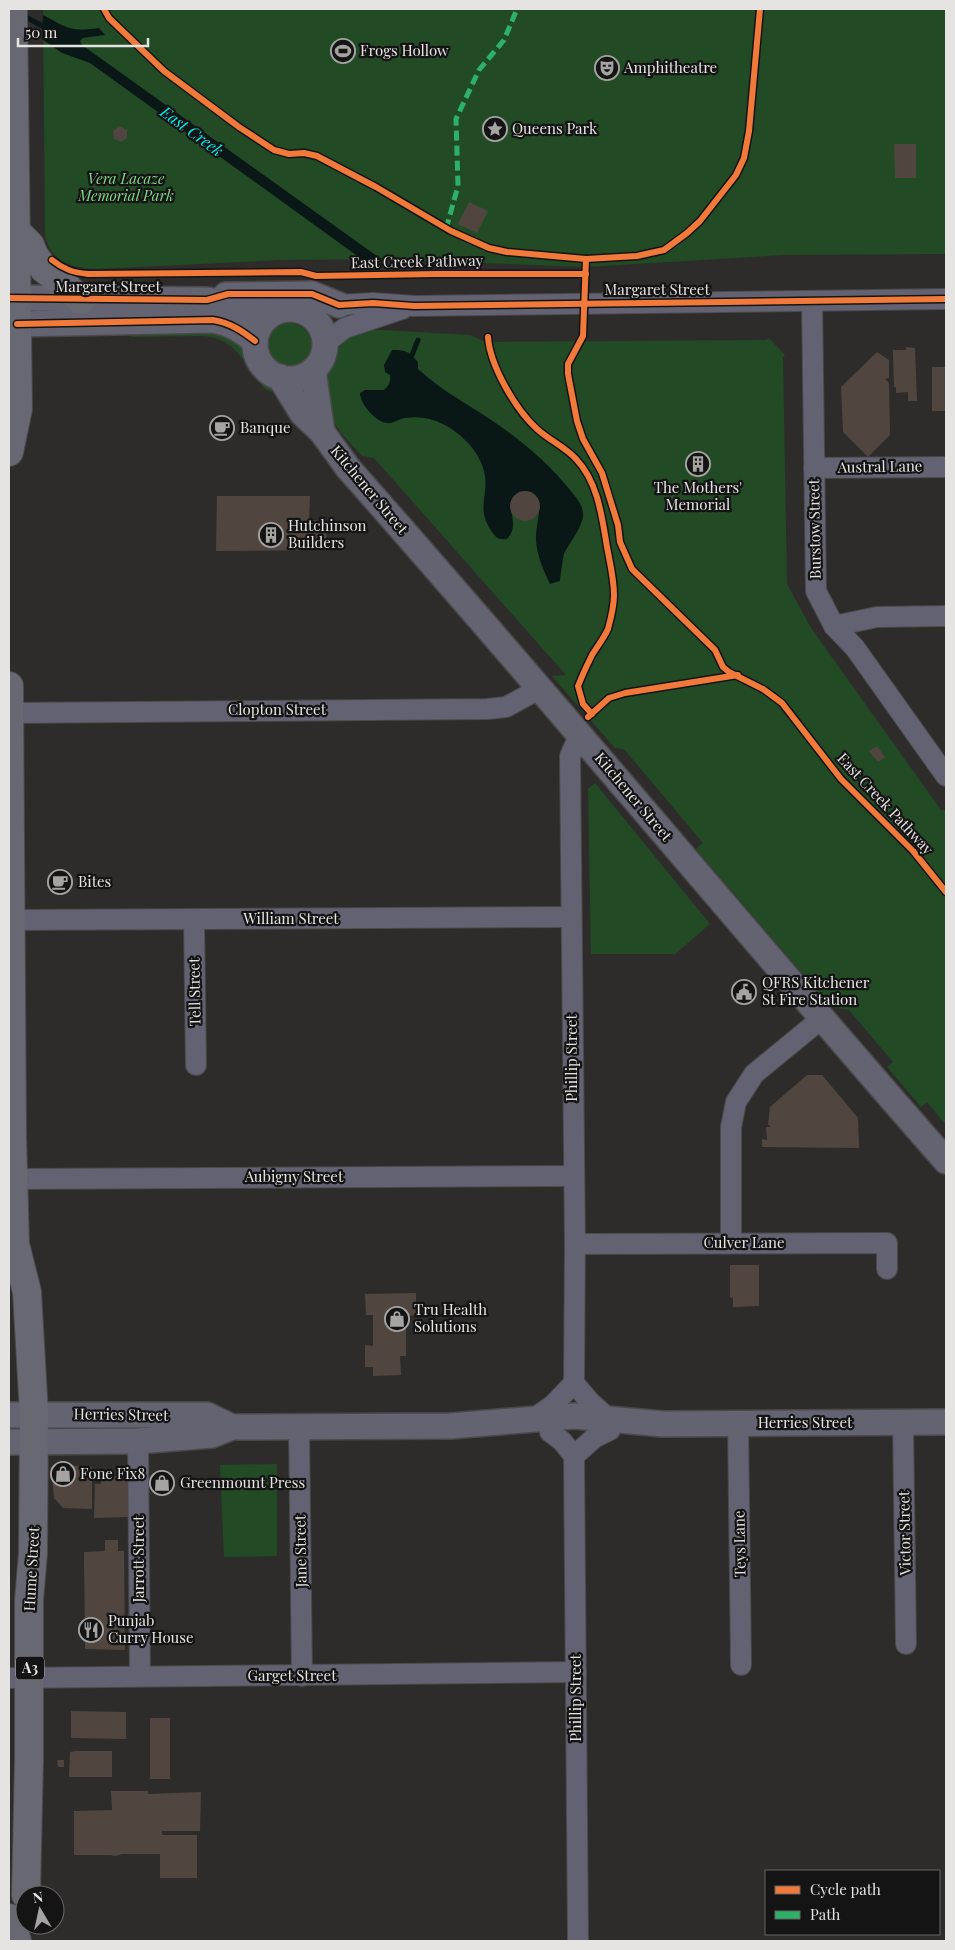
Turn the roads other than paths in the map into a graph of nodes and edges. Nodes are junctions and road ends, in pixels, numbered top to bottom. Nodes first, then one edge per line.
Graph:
1 (13, 19) edge
2 (10, 60) edge
3 (16, 231) junction
4 (946, 299) edge
5 (81, 300) junction
6 (207, 300) junction
7 (812, 301) junction
8 (339, 305) junction
9 (414, 306) junction
10 (13, 311) edge
11 (303, 312) junction
12 (269, 316) junction
13 (255, 340) junction
14 (325, 342) junction
15 (313, 370) junction
16 (280, 377) junction
17 (322, 432) junction
18 (9, 452) edge
19 (946, 467) edge
20 (814, 468) junction
21 (946, 616) edge
22 (834, 626) junction
23 (9, 686) edge
24 (539, 689) junction
25 (9, 712) edge
26 (580, 734) junction
27 (946, 776) edge
28 (571, 917) junction
29 (11, 920) junction
30 (194, 920) junction
31 (821, 1018) junction
32 (196, 1065) dead end
33 (946, 1161) edge
34 (573, 1176) junction
35 (14, 1179) junction
36 (731, 1243) junction
37 (575, 1244) junction
38 (12, 1255) edge
39 (887, 1269) dead end
40 (574, 1383) junction
41 (22, 1414) edge
42 (904, 1422) junction
43 (946, 1422) edge
44 (738, 1423) junction
45 (609, 1424) junction
46 (541, 1426) junction
47 (232, 1427) junction
48 (299, 1427) junction
49 (22, 1441) edge
50 (138, 1441) junction
51 (574, 1456) junction
52 (906, 1644) dead end
53 (741, 1666) dead end
54 (576, 1672) junction
55 (140, 1676) junction
56 (302, 1676) junction
57 (19, 1678) edge
58 (26, 1885) edge
59 (9, 1918) edge
60 (17, 1941) edge
61 (578, 1941) edge

1 - 2 highway
2 - 3 highway
3 - 5 highway
3 - 10 highway
4 - 7 street, Margaret Street
5 - 6 main road, Margaret Street
5 - 10 main road, Margaret Street
6 - 8 main road
6 - 12 main road
7 - 9 street, Margaret Street
7 - 20 street, Burstow Street
8 - 9 street, Margaret Street
8 - 11 main road
9 - 14 street, Margaret Street
10 - 13 main road
10 - 18 highway
11 - 12 main road
11 - 14 main road
12 - 13 main road
13 - 16 main road
14 - 15 main road
15 - 16 main road
15 - 17 main road, Kitchener Street
16 - 17 main road, Kitchener Street
17 - 24 main road, Kitchener Street
19 - 20 street, Austral Lane
20 - 22 street, Burstow Street
21 - 22 street
22 - 27 street, Burstow Street
23 - 25 highway, Hume Street / A3
24 - 25 street, Clopton Street
24 - 26 main road, Kitchener Street
25 - 29 highway, Hume Street / A3
26 - 28 street, Phillip Street
26 - 31 main road, Kitchener Street
28 - 30 street, William Street
28 - 34 street, Phillip Street
29 - 30 street, William Street
29 - 35 highway, Hume Street / A3
30 - 32 street, Tell Street
31 - 33 main road, Kitchener Street
31 - 36 street
34 - 35 street, Aubigny Street
34 - 37 street, Phillip Street
35 - 38 highway, Hume Street / A3
36 - 37 street, Culver Lane
36 - 39 street, Culver Lane
37 - 40 street, Phillip Street
38 - 41 highway, Hume Street / A3
40 - 45 street
40 - 46 street
41 - 47 main road, Herries Street
41 - 49 highway, Hume Street / A3
42 - 43 main road, Herries Street
42 - 44 main road, Herries Street
42 - 52 street, Victor Street
44 - 45 main road, Herries Street
44 - 53 street, Teys Lane
45 - 46 main road, Herries Street
45 - 51 street
46 - 48 main road, Herries Street
46 - 51 street
47 - 48 main road, Herries Street
47 - 50 main road, Herries Street
48 - 56 street, Jane Street
49 - 50 main road, Herries Street
49 - 57 highway, Hume Street / A3
50 - 55 street, Jarrott Street
51 - 54 street, Phillip Street
54 - 56 street, Garget Street
54 - 61 street, Phillip Street
55 - 56 street, Garget Street
55 - 57 street, Garget Street
57 - 58 highway, Hume Street / A3
59 - 60 highway

